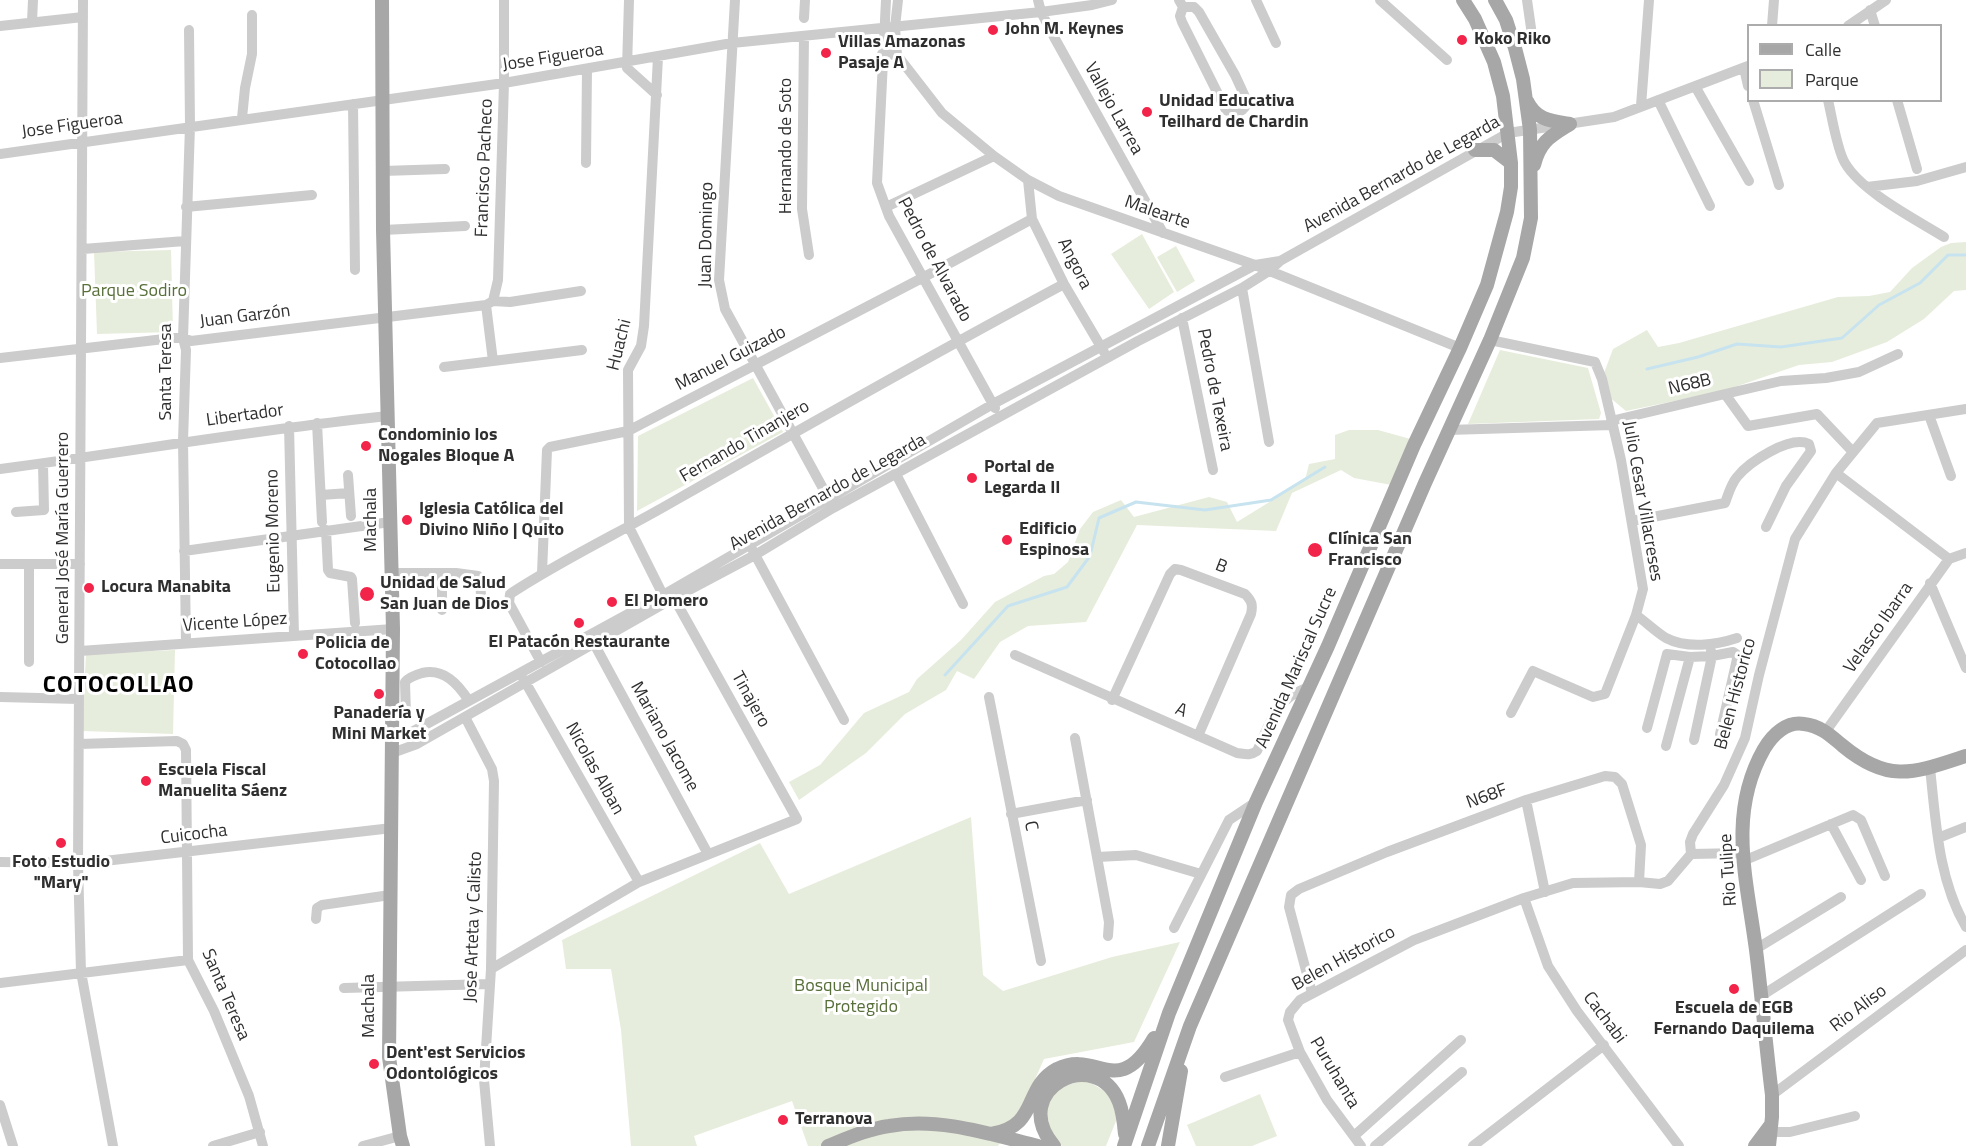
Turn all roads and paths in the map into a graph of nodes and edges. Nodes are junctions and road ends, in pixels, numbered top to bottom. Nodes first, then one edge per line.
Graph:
1 (33, 0) edge
2 (83, 0) edge
3 (382, 0) edge
4 (504, 0) edge
5 (629, 0) edge
6 (735, 0) edge
7 (805, 0) edge
8 (886, 0) edge
9 (898, 0) edge
10 (1038, 0) edge
11 (1112, 0) edge
12 (1256, 0) edge
13 (1380, 0) edge
14 (1463, 0) edge
15 (1494, 0) edge
16 (1527, 0) edge
17 (1649, 0) edge
18 (1774, 0) edge
19 (1886, 0) edge
20 (1181, 3) edge
21 (1870, 10) junction
22 (1041, 12) junction
23 (252, 15) dead end
24 (83, 16) junction
25 (804, 18) dead end
26 (32, 22) junction
27 (1772, 24) edge
28 (1851, 24) edge
29 (1874, 24) edge
30 (0, 26) edge
31 (895, 27) junction
32 (883, 28) junction
33 (189, 30) dead end
34 (1532, 35) dead end
35 (804, 36) junction
36 (732, 43) junction
37 (1276, 44) dead end
38 (882, 54) junction
39 (897, 55) junction
40 (658, 57) junction
41 (1447, 60) dead end
42 (627, 63) junction
43 (1746, 67) edge
44 (587, 69) junction
45 (504, 83) junction
46 (1695, 86) junction
47 (657, 95) junction
48 (1526, 98) junction
49 (383, 100) junction
50 (1658, 100) junction
51 (1754, 102) edge
52 (1828, 102) edge
53 (1898, 102) edge
54 (353, 104) junction
55 (1641, 106) junction
56 (242, 118) junction
57 (1570, 124) junction
58 (190, 126) junction
59 (1530, 130) junction
60 (1508, 133) junction
61 (82, 142) junction
62 (1475, 150) junction
63 (0, 154) edge
64 (994, 156) junction
65 (586, 163) dead end
66 (1511, 163) junction
67 (1966, 166) edge
68 (445, 169) dead end
69 (1917, 169) dead end
70 (383, 171) junction
71 (1531, 178) junction
72 (1028, 180) junction
73 (1749, 181) dead end
74 (1779, 185) dead end
75 (1867, 187) junction
76 (312, 195) dead end
77 (1710, 206) dead end
78 (186, 207) junction
79 (886, 207) junction
80 (1032, 219) junction
81 (465, 226) dead end
82 (383, 230) junction
83 (1163, 233) junction
84 (1944, 237) dead end
85 (185, 241) junction
86 (83, 249) junction
87 (809, 255) dead end
88 (1280, 261) junction
89 (1255, 265) junction
90 (355, 270) dead end
91 (1269, 271) junction
92 (924, 277) junction
93 (1064, 284) junction
94 (1242, 288) junction
95 (581, 291) dead end
96 (490, 303) junction
97 (386, 317) junction
98 (1182, 318) junction
99 (183, 338) junction
100 (1490, 340) junction
101 (957, 341) junction
102 (1101, 346) junction
103 (1460, 348) junction
104 (82, 350) junction
105 (582, 350) dead end
106 (1899, 354) dead end
107 (0, 358) edge
108 (1107, 358) junction
109 (493, 361) junction
110 (756, 365) junction
111 (444, 367) dead end
112 (1725, 394) junction
113 (993, 404) junction
114 (1966, 409) edge
115 (1929, 415) junction
116 (389, 416) junction
117 (1000, 417) junction
118 (317, 423) junction
119 (1612, 423) junction
120 (289, 426) junction
121 (1448, 430) junction
122 (628, 431) junction
123 (794, 433) junction
124 (183, 441) junction
125 (1269, 442) dead end
126 (1853, 452) junction
127 (81, 459) junction
128 (43, 464) junction
129 (0, 469) edge
130 (1213, 470) dead end
131 (1836, 473) junction
132 (348, 474) dead end
133 (896, 474) junction
134 (1951, 476) dead end
135 (349, 493) junction
136 (321, 495) junction
137 (831, 503) junction
138 (16, 512) dead end
139 (351, 516) dead end
140 (1632, 521) junction
141 (390, 522) junction
142 (324, 526) junction
143 (630, 527) junction
144 (1766, 527) dead end
145 (290, 536) junction
146 (752, 549) junction
147 (184, 551) junction
148 (1966, 553) edge
149 (1949, 560) junction
150 (0, 564) edge
151 (29, 564) junction
152 (80, 564) junction
153 (390, 573) junction
154 (542, 573) junction
155 (442, 574) junction
156 (1930, 583) junction
157 (481, 595) dead end
158 (669, 596) junction
159 (963, 604) dead end
160 (442, 610) dead end
161 (1636, 615) junction
162 (355, 623) dead end
163 (393, 629) junction
164 (294, 635) junction
165 (1737, 638) dead end
166 (592, 640) junction
167 (186, 642) junction
168 (80, 651) junction
169 (1711, 651) junction
170 (1015, 655) dead end
171 (1690, 657) junction
172 (29, 662) dead end
173 (541, 662) junction
174 (1966, 668) edge
175 (520, 673) junction
176 (527, 684) junction
177 (1309, 687) junction
178 (0, 697) edge
179 (989, 697) dead end
180 (79, 699) junction
181 (1113, 700) junction
182 (469, 701) junction
183 (1511, 713) dead end
184 (406, 715) dead end
185 (465, 717) junction
186 (844, 720) dead end
187 (1647, 728) dead end
188 (1826, 731) junction
189 (1720, 734) dead end
190 (1198, 736) junction
191 (392, 738) junction
192 (1075, 738) dead end
193 (1694, 740) dead end
194 (79, 744) junction
195 (1666, 746) dead end
196 (392, 753) junction
197 (1966, 756) edge
198 (1930, 768) junction
199 (1087, 800) junction
200 (1526, 800) junction
201 (1256, 802) junction
202 (1011, 814) junction
203 (1831, 824) junction
204 (1966, 826) edge
205 (392, 828) junction
206 (1938, 838) junction
207 (186, 852) junction
208 (708, 854) junction
209 (1691, 854) junction
210 (1097, 857) junction
211 (1742, 857) junction
212 (0, 862) edge
213 (78, 864) junction
214 (1201, 874) junction
215 (1885, 876) dead end
216 (1861, 880) dead end
217 (639, 882) junction
218 (1639, 882) junction
219 (1545, 892) junction
220 (1921, 894) dead end
221 (390, 895) junction
222 (1841, 897) dead end
223 (1524, 898) junction
224 (316, 919) dead end
225 (1966, 927) edge
226 (1174, 928) dead end
227 (1107, 936) dead end
228 (1756, 949) junction
229 (1966, 950) edge
230 (188, 960) junction
231 (1041, 961) dead end
232 (491, 969) junction
233 (81, 972) junction
234 (0, 983) edge
235 (490, 984) junction
236 (344, 988) dead end
237 (388, 988) junction
238 (1312, 993) junction
239 (1761, 996) junction
240 (1290, 1012) joint
241 (1169, 1013) junction
242 (1190, 1026) junction
243 (1461, 1040) dead end
244 (1604, 1045) junction
245 (1300, 1052) junction
246 (1462, 1072) dead end
247 (1225, 1077) dead end
248 (1772, 1095) junction
249 (0, 1106) edge
250 (1856, 1116) dead end
251 (968, 1129) junction
252 (260, 1132) junction
253 (1770, 1134) edge
254 (1354, 1136) junction
255 (989, 1140) edge
256 (401, 1141) edge
257 (1125, 1142) edge
258 (14, 1146) edge
259 (113, 1146) edge
260 (213, 1146) edge
261 (263, 1146) edge
262 (363, 1146) edge
263 (490, 1146) edge
264 (828, 1146) edge
265 (1025, 1146) edge
266 (1038, 1146) edge
267 (1054, 1146) edge
268 (1148, 1146) edge
269 (1168, 1146) edge
270 (1361, 1146) edge
271 (1375, 1146) edge
272 (1473, 1146) edge
273 (1679, 1146) edge
274 (1755, 1146) edge

1 - 26 street
2 - 24 street, General José María Guerrero
3 - 49 main road, Machala
4 - 45 street, Francisco Pacheco
5 - 42 street
6 - 36 street, Juan Domingo
7 - 25 street
8 - 32 street, Pedro de Alvarado
9 - 31 street
10 - 22 street, Vallejo Larrea
11 - 22 street, Jose Figueroa
12 - 37 street
13 - 41 street
14 - 60 main road, Avenida Mariscal Sucre
15 - 48 main road
16 - 34 street
17 - 55 street
18 - 27 street
19 - 21 street
20 - 20 street
21 - 28 street
21 - 29 street
22 - 31 street, Jose Figueroa
22 - 83 street, Vallejo Larrea
23 - 56 street
24 - 26 street
24 - 61 street, General José María Guerrero
26 - 30 street
31 - 32 street, Jose Figueroa
31 - 39 street
32 - 35 street, Jose Figueroa
32 - 38 street, Pedro de Alvarado
33 - 58 street, Santa Teresa
35 - 36 street, Jose Figueroa
35 - 87 street, Hernando de Soto
36 - 40 street, Jose Figueroa
36 - 110 street, Juan Domingo
38 - 39 street
38 - 79 street, Pedro de Alvarado
39 - 64 street, Malearte
40 - 42 street, Jose Figueroa
40 - 47 street, Huachi
42 - 44 street, Jose Figueroa
42 - 47 street
43 - 46 street, Avenida Bernardo de Legarda
44 - 45 street, Jose Figueroa
44 - 65 street
45 - 49 street, Jose Figueroa
45 - 96 street, Francisco Pacheco
46 - 50 street, Avenida Bernardo de Legarda
46 - 73 street
47 - 122 street, Huachi
48 - 57 main road
48 - 59 main road
49 - 54 street, Jose Figueroa
49 - 70 main road, Machala
50 - 55 street, Avenida Bernardo de Legarda
50 - 77 street
51 - 74 street
52 - 75 street
53 - 69 street
54 - 56 street, Jose Figueroa
54 - 90 street
55 - 57 street, Avenida Bernardo de Legarda
56 - 58 street, Jose Figueroa
57 - 59 street, Avenida Bernardo de Legarda
57 - 71 main road
58 - 61 street, Jose Figueroa
58 - 78 street, Santa Teresa
59 - 60 street, Avenida Bernardo de Legarda
59 - 71 main road
60 - 62 street, Avenida Bernardo de Legarda
60 - 66 main road, Avenida Mariscal Sucre
61 - 63 street, Jose Figueroa
61 - 86 street, General José María Guerrero
62 - 66 main road
62 - 88 street, Avenida Bernardo de Legarda
64 - 72 street, Malearte
64 - 79 street
66 - 103 main road, Avenida Mariscal Sucre
67 - 75 street
68 - 70 street
70 - 82 main road, Machala
71 - 100 main road
72 - 80 street, Angora
72 - 83 street, Malearte
75 - 84 street
76 - 78 street
78 - 85 street, Santa Teresa
79 - 92 street, Pedro de Alvarado
80 - 92 street, Manuel Guizado
80 - 93 street, Angora
81 - 82 street
82 - 97 main road, Machala
83 - 89 street, Malearte
85 - 86 street
85 - 99 street, Santa Teresa
86 - 104 street, General José María Guerrero
88 - 89 street, Avenida Bernardo de Legarda
88 - 91 street, Avenida Bernardo de Legarda
89 - 91 street, Malearte
89 - 102 street, Avenida Bernardo de Legarda
91 - 94 street, Avenida Bernardo de Legarda
91 - 103 street, Malearte
92 - 101 street, Pedro de Alvarado
92 - 110 street, Manuel Guizado
93 - 101 street, Fernando Tinanjero
93 - 102 street, Angora
94 - 98 street, Avenida Bernardo de Legarda
94 - 125 street
95 - 96 street, Juan Garzón
96 - 97 street, Juan Garzón
96 - 109 street, Francisco Pacheco
97 - 99 street, Juan Garzón
97 - 116 main road, Machala
98 - 108 street, Avenida Bernardo de Legarda
98 - 130 street, Pedro de Texeira
99 - 104 street, Juan Garzón
99 - 124 street, Santa Teresa
100 - 119 street, Julio Cesar Villacreses
100 - 121 main road
101 - 113 street, Pedro de Alvarado
101 - 123 street, Fernando Tinanjero
102 - 108 street, Angora
102 - 113 street, Avenida Bernardo de Legarda
103 - 177 main road, Avenida Mariscal Sucre
104 - 107 street, Juan Garzón
104 - 127 street, General José María Guerrero
105 - 109 street
106 - 112 street
108 - 117 street, Avenida Bernardo de Legarda
109 - 111 street
110 - 122 street, Manuel Guizado
110 - 123 street, Juan Domingo
112 - 119 street, N68B
112 - 126 street, N68B
113 - 117 street, Pedro de Alvarado
113 - 137 street, Avenida Bernardo de Legarda
114 - 115 street, Belen Historico
115 - 126 street, Belen Historico
115 - 134 street
116 - 118 street, Libertador
116 - 141 main road, Machala
117 - 133 street, Avenida Bernardo de Legarda
118 - 120 street, Libertador
118 - 136 street
119 - 121 street, N68B
119 - 140 street, Julio Cesar Villacreses
120 - 124 street, Libertador
120 - 145 street, Eugenio Moreno
121 - 242 main road
122 - 143 street, Huachi
122 - 154 street, Manuel Guizado
123 - 137 street, Juan Domingo
123 - 143 street, Fernando Tinanjero
124 - 127 street, Libertador
124 - 147 street, Santa Teresa
126 - 131 street, Belen Historico
127 - 128 street, Libertador
127 - 152 street, General José María Guerrero
128 - 129 street, Libertador
128 - 138 street
131 - 149 street
131 - 209 street, Belen Historico
132 - 135 street
133 - 137 street, Avenida Bernardo de Legarda
133 - 159 street
135 - 136 street
135 - 139 street
136 - 142 street
137 - 146 street, Avenida Bernardo de Legarda
140 - 144 street
140 - 161 street, Julio Cesar Villacreses
141 - 142 street
141 - 153 main road, Machala
142 - 145 street
142 - 162 street
143 - 154 street, Fernando Tinanjero
143 - 158 street, Huachi
145 - 147 street
145 - 164 street, Eugenio Moreno
146 - 158 street, Avenida Bernardo de Legarda
146 - 186 street
147 - 167 street, Santa Teresa
148 - 149 street, Velasco Ibarra
149 - 156 street, Velasco Ibarra
150 - 151 street
151 - 152 street
151 - 172 street
152 - 168 street, General José María Guerrero
153 - 155 street
153 - 163 main road, Machala
154 - 173 street, Fernando Tinanjero
155 - 157 street
155 - 160 street
156 - 174 street
156 - 188 street, Velasco Ibarra
158 - 166 street, Avenida Bernardo de Legarda
158 - 208 street, Tinajero
161 - 169 street
161 - 183 street, Julio Cesar Villacreses
163 - 164 street, Vicente López
163 - 191 main road, Machala
164 - 167 street, Vicente López
165 - 169 street
166 - 173 street, Avenida Bernardo de Legarda
166 - 176 street, Avenida Bernardo de Legarda
166 - 208 street, Mariano Jacome
167 - 168 street, Vicente López
168 - 180 street, General José María Guerrero
169 - 171 street
169 - 189 street
169 - 193 street
170 - 181 street, A
171 - 187 street
171 - 195 street
173 - 175 street, Avenida Bernardo de Legarda
175 - 176 street, Nicolas Alban
175 - 182 street, Avenida Bernardo de Legarda
176 - 185 street, Avenida Bernardo de Legarda
176 - 217 street, Nicolas Alban
177 - 190 street, A
177 - 201 main road, Avenida Mariscal Sucre
178 - 180 street
179 - 202 street, C
180 - 194 street, General José María Guerrero
181 - 190 street, A
181 - 190 street, B
182 - 184 street
182 - 191 street, Avenida Bernardo de Legarda
185 - 196 street, Avenida Bernardo de Legarda
185 - 232 street, Jose Arteta y Calisto
188 - 198 main road, Rio Tulipe
188 - 211 main road, Rio Tulipe
191 - 196 main road, Machala
192 - 199 street
194 - 207 street, Santa Teresa
194 - 213 street, General José María Guerrero
196 - 205 main road, Machala
197 - 198 main road, Rio Tulipe
198 - 206 street
199 - 202 street
199 - 210 street
200 - 218 street, N68F
200 - 219 street
200 - 238 street, N68F
201 - 214 street
201 - 241 main road, Avenida Mariscal Sucre
202 - 231 street, C
203 - 211 street
203 - 215 street
203 - 216 street
204 - 206 street
205 - 207 street, Cuicocha
205 - 221 main road, Machala
206 - 225 street
207 - 213 street, Cuicocha
207 - 230 street, Santa Teresa
208 - 217 street
209 - 211 street
209 - 218 street, Belen Historico
210 - 214 street
210 - 227 street
211 - 228 main road, Rio Tulipe
212 - 213 street, Cuicocha
213 - 233 street, General José María Guerrero
214 - 226 street
217 - 232 street
218 - 219 street, Belen Historico
219 - 223 street, Belen Historico
220 - 239 street
221 - 224 street
221 - 237 main road, Machala
222 - 228 street
223 - 238 street, Belen Historico
223 - 244 street, Cachabi
228 - 239 main road, Rio Tulipe
229 - 248 street, Rio Aliso
230 - 233 street
230 - 252 street, Santa Teresa
232 - 235 street, Jose Arteta y Calisto
233 - 234 street
233 - 259 street, General José María Guerrero
235 - 237 street
235 - 263 street, Jose Arteta y Calisto
236 - 237 street
237 - 256 main road, Machala
238 - 240 street, Belen Historico
239 - 248 main road, Rio Tulipe
240 - 245 street, Puruhanta
241 - 255 main road
241 - 257 main road, Avenida Mariscal Sucre
242 - 268 main road
242 - 269 main road
243 - 254 street
244 - 272 street
244 - 273 street, Cachabi
245 - 247 street
245 - 254 street, Puruhanta
246 - 271 street
248 - 253 main road, Rio Tulipe
249 - 258 street
250 - 253 street
251 - 255 main road
251 - 264 main road
251 - 265 main road
252 - 260 street
252 - 261 street, Santa Teresa
253 - 274 main road
254 - 270 street, Puruhanta
255 - 266 main road
256 - 262 street
257 - 267 main road

